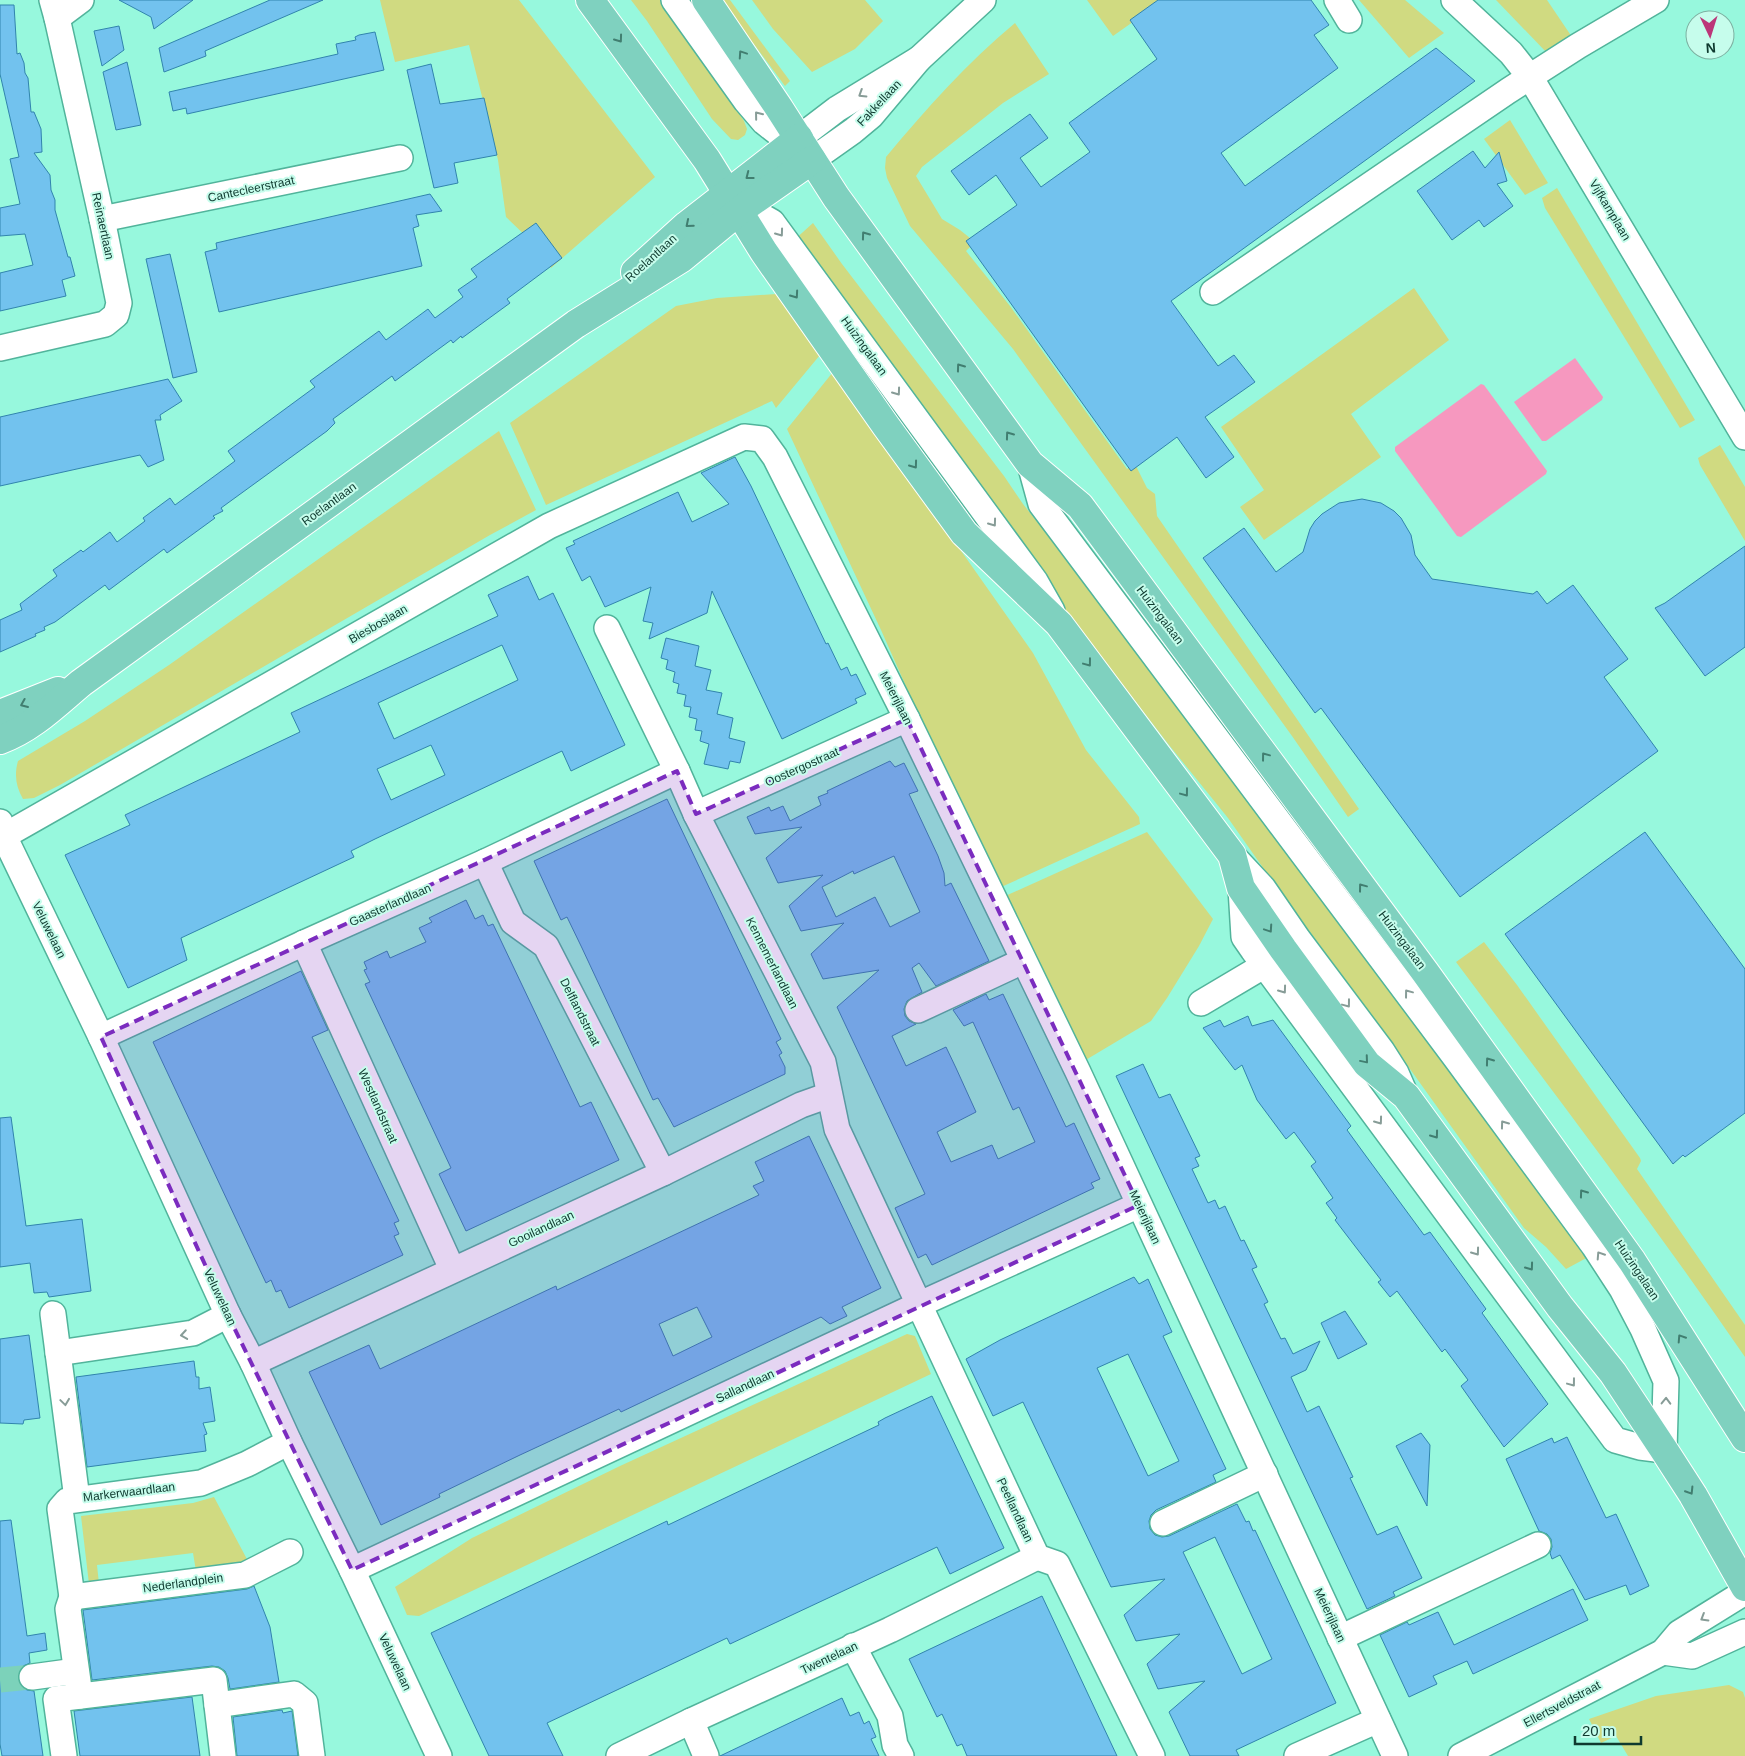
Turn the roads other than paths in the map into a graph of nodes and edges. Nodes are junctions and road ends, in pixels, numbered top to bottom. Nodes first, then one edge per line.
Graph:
1 (81, 0) edge
2 (590, 0) edge
3 (674, 0) edge
4 (706, 0) edge
5 (983, 0) edge
6 (1454, 0) edge
7 (1656, 0) edge
8 (55, 9) edge
9 (1530, 77) junction
10 (805, 149) junction
11 (400, 158) dead end
12 (733, 202) junction
13 (102, 219) junction
14 (1213, 292) dead end
15 (0, 348) edge
16 (1745, 437) edge
17 (762, 439) joint
18 (1030, 464) junction
19 (607, 628) dead end
20 (81, 683) junction
21 (0, 714) edge
22 (907, 719) junction
23 (0, 740) edge
24 (677, 771) junction
25 (696, 814) junction
26 (1, 830) edge
27 (1232, 855) junction
28 (485, 862) junction
29 (1241, 888) junction
30 (304, 943) junction
31 (1023, 961) junction
32 (1265, 965) junction
33 (1201, 1003) dead end
34 (918, 1010) dead end
35 (101, 1037) junction
36 (829, 1095) junction
37 (1406, 1096) junction
38 (663, 1173) junction
39 (1139, 1206) junction
40 (452, 1269) junction
41 (920, 1304) junction
42 (52, 1314) dead end
43 (228, 1315) junction
44 (58, 1353) junction
45 (253, 1363) junction
46 (1745, 1438) edge
47 (289, 1442) junction
48 (1664, 1450) junction
49 (1265, 1474) junction
50 (77, 1499) junction
51 (1163, 1523) dead end
52 (1538, 1545) dead end
53 (290, 1552) dead end
54 (1037, 1557) junction
55 (352, 1570) junction
56 (1745, 1587) edge
57 (1745, 1592) edge
58 (72, 1598) junction
59 (1745, 1632) edge
60 (1340, 1638) junction
61 (853, 1646) junction
62 (1663, 1652) junction
63 (76, 1671) junction
64 (32, 1676) tunnel mouth
65 (80, 1696) junction
66 (217, 1705) junction
67 (1378, 1720) junction
68 (691, 1721) junction
69 (1496, 1748) edge
70 (64, 1756) edge
71 (223, 1756) edge
72 (312, 1756) edge
73 (439, 1756) edge
74 (619, 1756) edge
75 (706, 1756) edge
76 (901, 1756) edge
77 (1152, 1756) edge
78 (1297, 1756) edge
79 (1396, 1756) edge
80 (1461, 1756) edge

1 - 8 street, Reinaertlaan
2 -> 12 main road
10 -> 3 street
10 -> 4 main road, Huizingalaan
5 - 10 street, Fakkellaan
6 - 9 street, Vijfkamplaan
7 - 9 street
8 - 13 street, Reinaertlaan
9 - 14 street
9 - 16 street, Vijfkamplaan
10 - 12 main road, Roelantlaan
18 -> 10 main road, Huizingalaan
11 - 13 street, Cantecleerstraat
12 - 20 main road, Roelantlaan
12 -> 27 main road
13 - 15 street, Reinaertlaan
17 - 22 street, Meierijlaan
17 - 26 street, Biesboslaan
46 -> 18 main road, Huizingalaan
48 -> 18 street, Huizingalaan
19 - 24 street, Kennemerlandlaan
20 -> 21 main road, Roelantlaan
20 - 23 main road, Roelantlaan
22 - 25 street, Oostergostraat
22 - 31 street, Meierijlaan
24 - 25 street, Kennemerlandlaan
24 - 28 street, Gaasterlandlaan
25 - 36 street, Kennemerlandlaan
26 - 35 street, Veluwelaan
27 - 29 main road
27 -> 37 street
28 - 30 street, Gaasterlandlaan
28 - 38 street, Delflandstraat
29 - 32 street
29 -> 37 main road
30 - 35 street, Gaasterlandlaan
30 - 40 street, Westlandstraat
31 - 34 street
31 - 39 street, Meierijlaan
32 - 33 street
32 -> 48 street
35 - 43 street, Veluwelaan
36 - 38 street, Gooilandlaan
36 - 41 street, Kennemerlandlaan
37 -> 48 main road
38 - 40 street, Gooilandlaan
39 - 41 street, Sallandlaan
39 - 49 street, Meierijlaan
40 - 45 street, Gooilandlaan
41 - 54 street, Peellandlaan
41 - 55 street, Sallandlaan
42 - 44 street, Markerwaardlaan
43 -> 44 street
43 - 45 street, Veluwelaan
44 -> 50 street, Markerwaardlaan
45 - 47 street, Veluwelaan
47 - 50 street, Markerwaardlaan
47 - 55 street, Veluwelaan
48 -> 56 main road
49 - 51 street
49 - 60 street, Meierijlaan
50 - 58 street
52 - 60 street
53 - 58 street, Nederlandplein
54 - 61 street, Twentelaan
54 - 77 street, Peellandlaan
55 - 73 street, Veluwelaan
57 -> 62 street, Ellertsveldstraat
58 - 63 street
59 - 62 street
60 - 67 street, Meierijlaan
61 - 68 street, Twentelaan
61 - 76 street
62 - 69 street, Ellertsveldstraat
63 - 64 street
63 - 65 street
65 - 66 street
65 - 70 street
66 - 71 street
66 - 72 street
67 - 78 street
67 - 79 street, Meierijlaan
68 - 74 street, Twentelaan
68 - 75 street
69 - 80 street, Ellertsveldstraat

